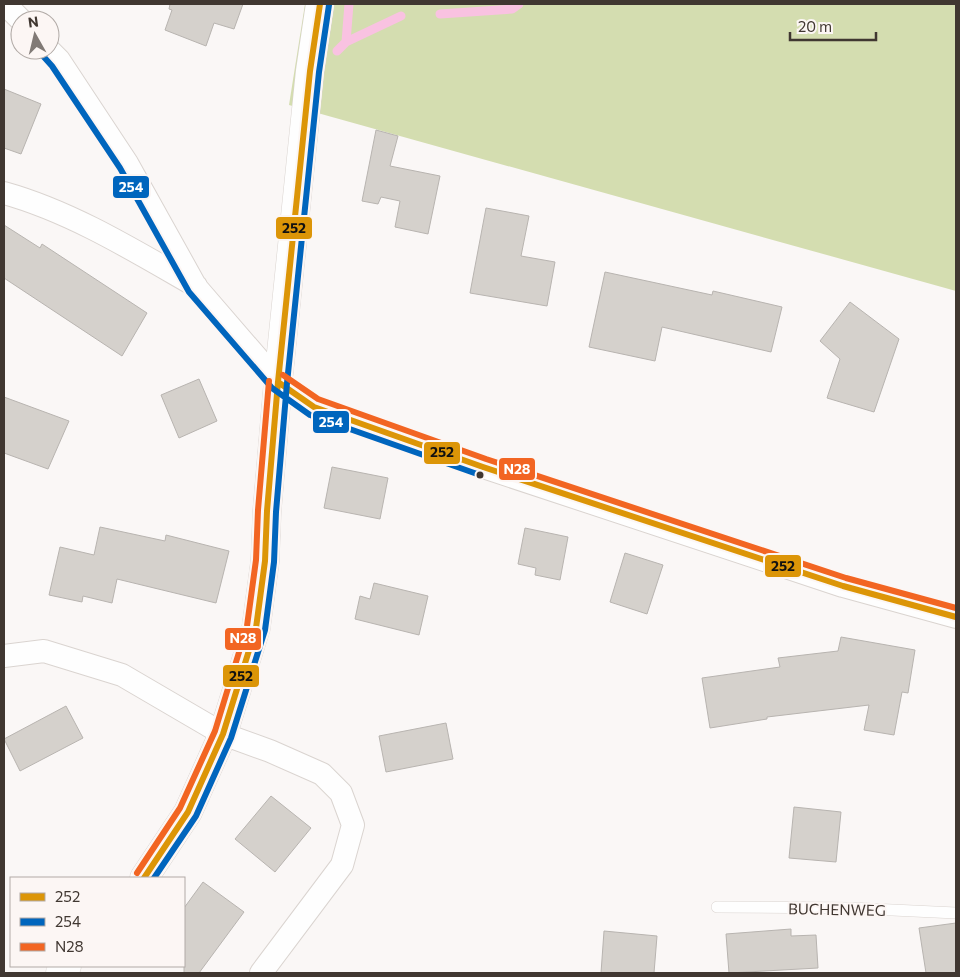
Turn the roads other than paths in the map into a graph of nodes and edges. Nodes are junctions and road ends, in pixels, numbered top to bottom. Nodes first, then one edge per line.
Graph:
1 (320, 4) edge
2 (59, 60) edge
3 (4, 193) edge
4 (196, 287) junction
5 (278, 382) junction
6 (956, 618) edge
7 (4, 656) edge
8 (223, 734) junction
9 (145, 877) edge
10 (718, 907) dead end
11 (956, 913) edge
12 (261, 973) edge

1 - 5 street
2 - 4 street
3 - 4 street
4 - 5 street
5 - 6 street
5 - 8 street
7 - 8 street
8 - 9 street
8 - 12 street
10 - 11 lane, BUCHENWEG

